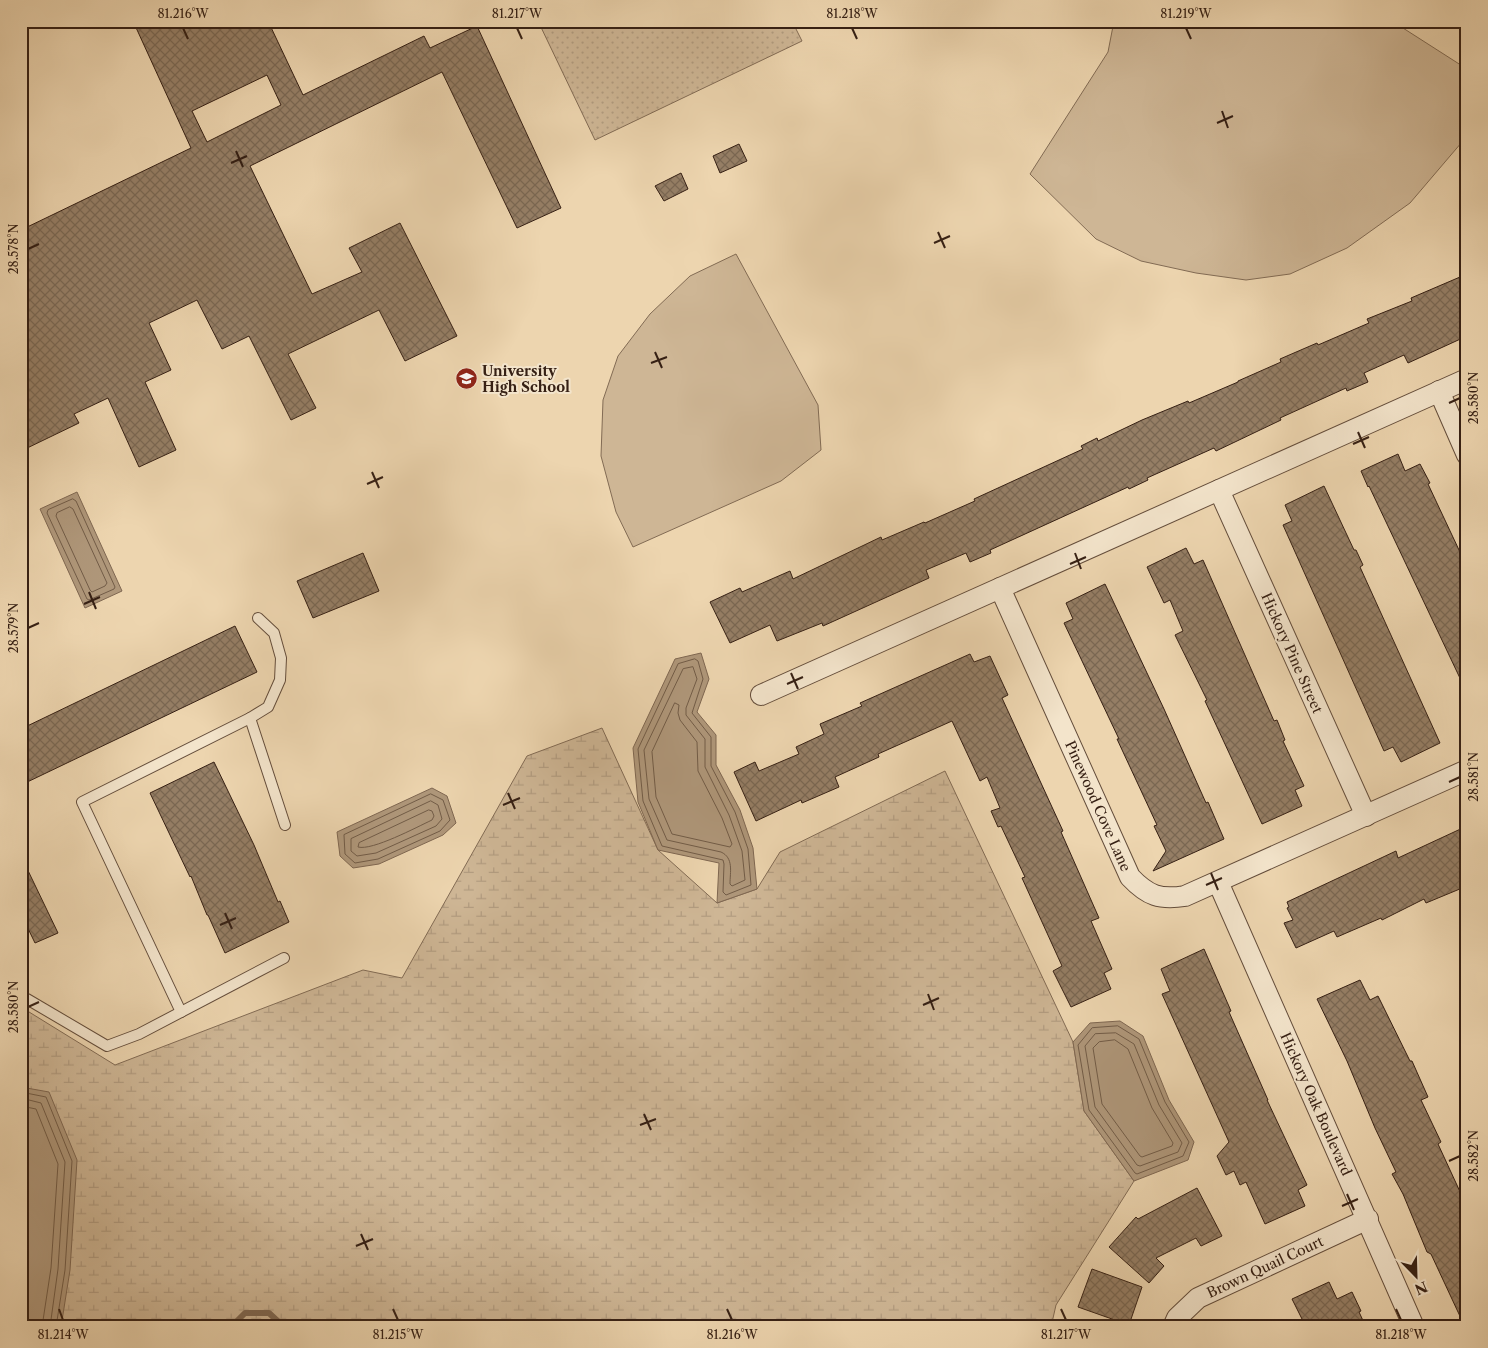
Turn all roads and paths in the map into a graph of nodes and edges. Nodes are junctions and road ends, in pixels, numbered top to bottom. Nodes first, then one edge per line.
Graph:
1 (1467, 379) edge
2 (1439, 391) junction
3 (1467, 455) edge
4 (1218, 490) junction
5 (1000, 588) junction
6 (258, 618) dead end
7 (761, 695) dead end
8 (250, 718) junction
9 (1467, 770) edge
10 (1366, 816) junction
11 (285, 825) dead end
12 (1218, 882) junction
13 (284, 958) dead end
14 (21, 1000) edge
15 (181, 1012) junction
16 (1368, 1219) junction
17 (1173, 1327) edge
18 (1414, 1327) edge

1 - 2 street
2 - 3 street
2 - 4 street
4 - 5 street
4 - 10 street, Hickory Pine Street
5 - 7 street
5 - 12 street, Pinewood Cove Lane
6 - 8 lane
8 - 11 lane
8 - 15 lane
9 - 10 street, Pinewood Cove Lane
10 - 12 street, Pinewood Cove Lane
12 - 16 street, Hickory Oak Boulevard
13 - 15 lane
14 - 15 lane
16 - 17 street, Brown Quail Court
16 - 18 street, Hickory Oak Boulevard

